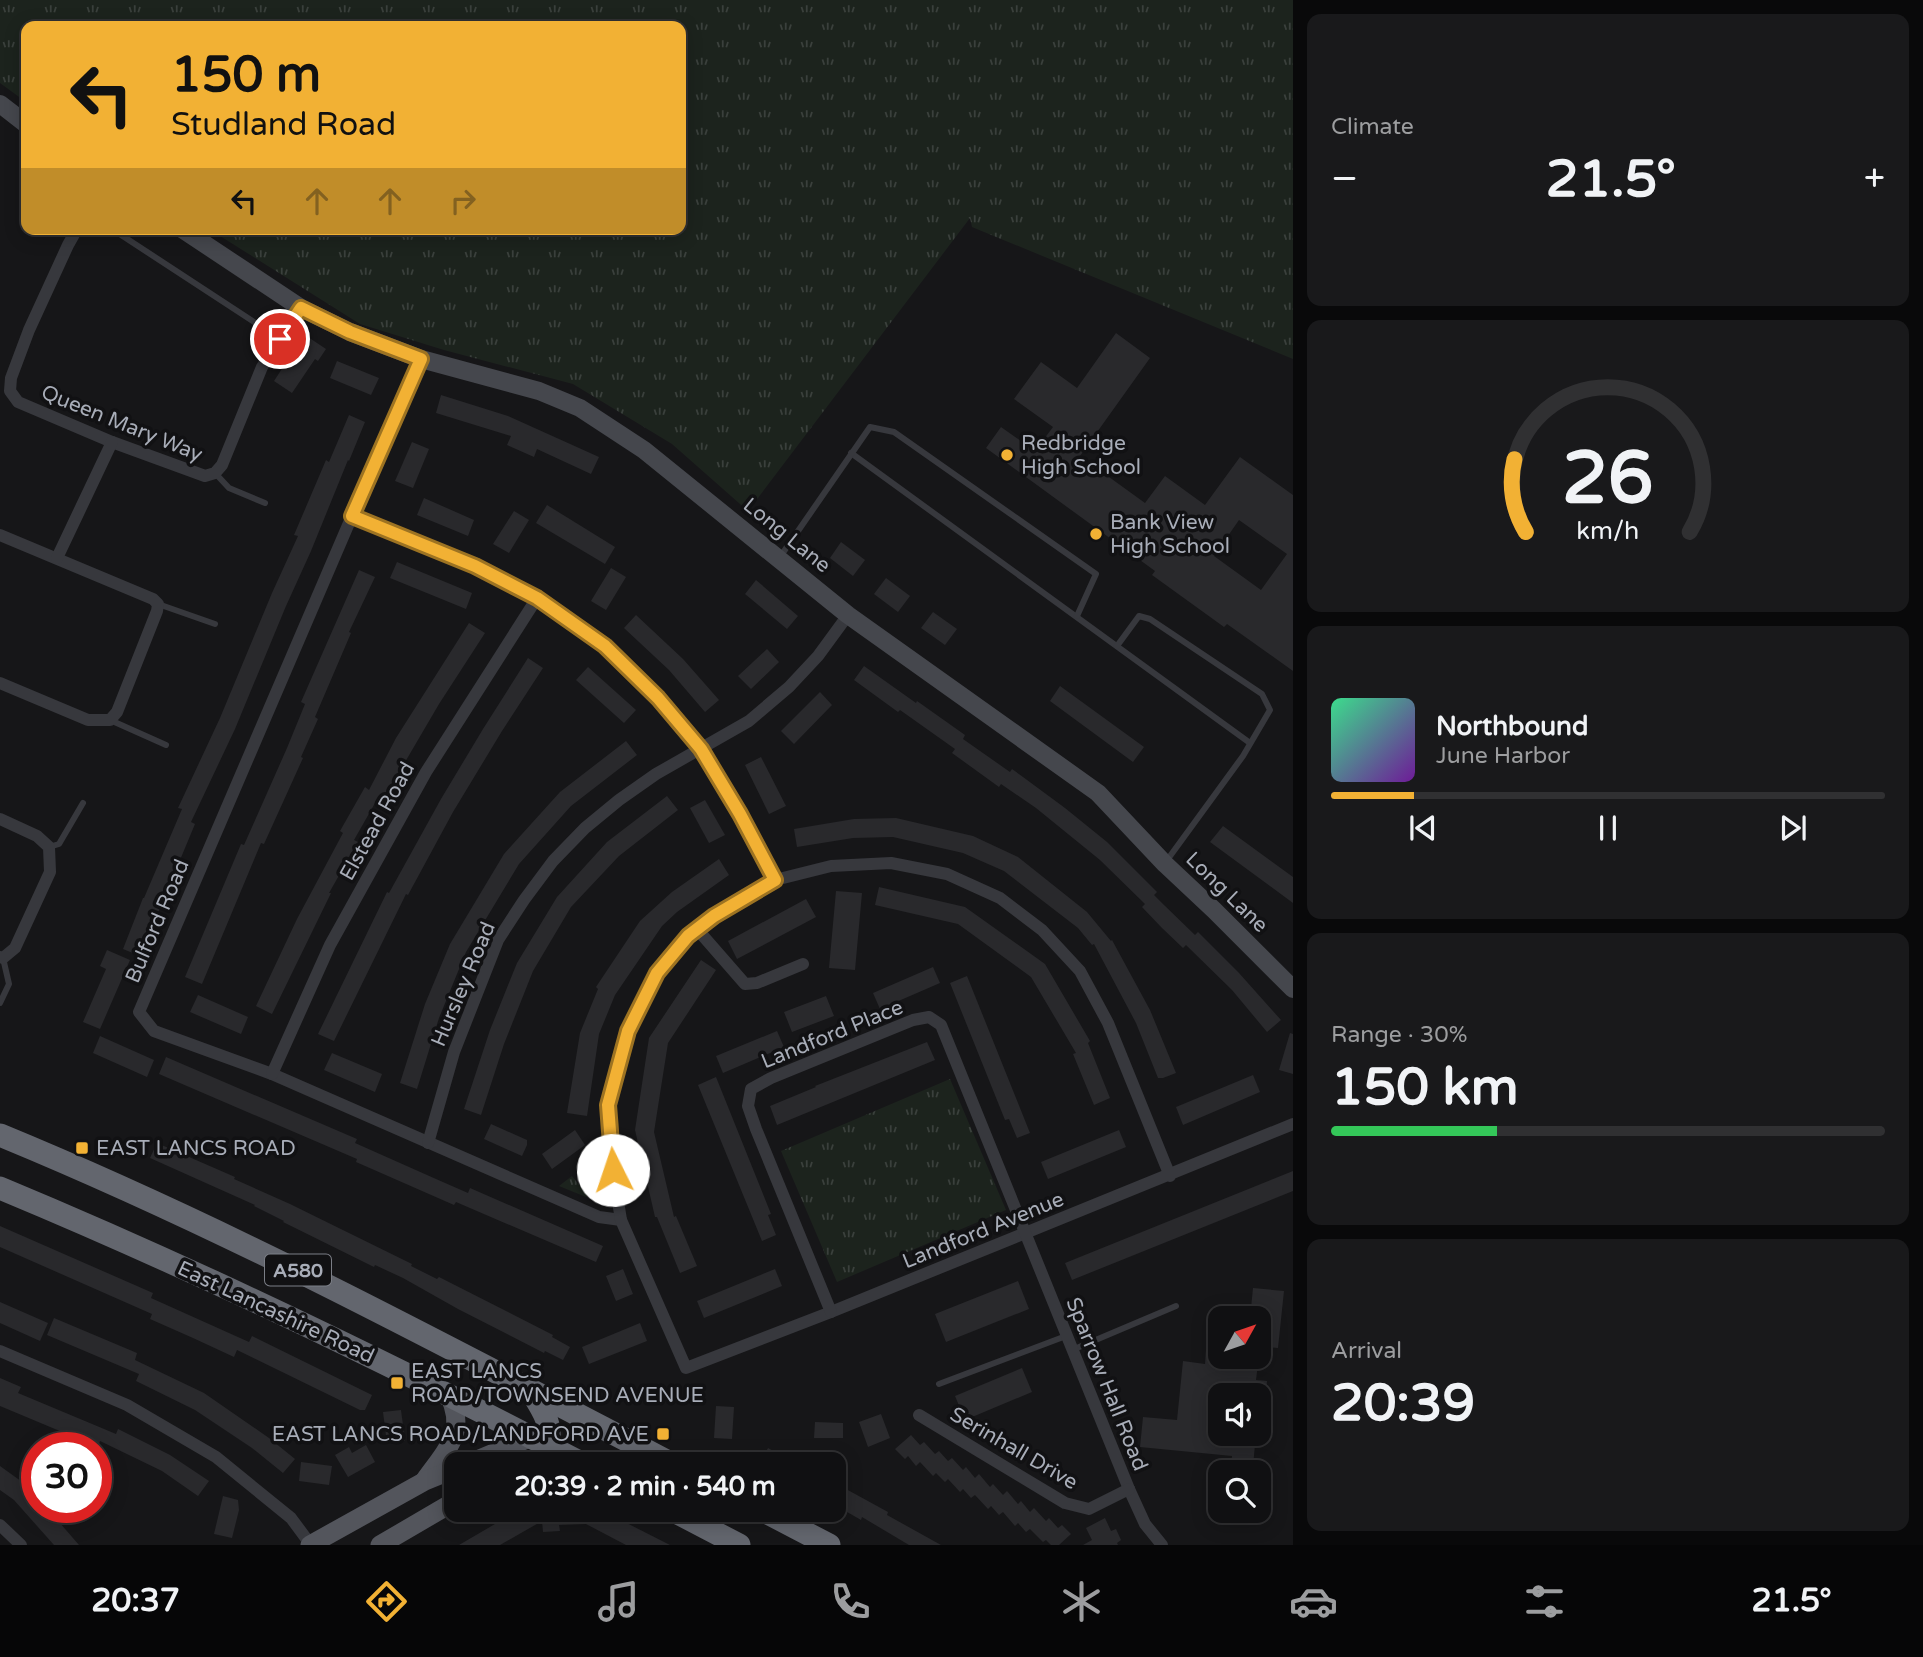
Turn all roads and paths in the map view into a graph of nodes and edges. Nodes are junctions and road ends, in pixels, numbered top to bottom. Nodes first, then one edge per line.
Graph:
1 (0, 104) edge
2 (21, 120) edge
3 (74, 235) edge
4 (121, 235) edge
5 (190, 235) edge
6 (301, 308) junction
7 (280, 339) junction
8 (421, 359) junction
9 (5, 390) edge
10 (112, 442) junction
11 (851, 453) junction
12 (215, 473) junction
13 (265, 503) dead end
14 (352, 516) junction
15 (0, 535) edge
16 (57, 558) junction
17 (779, 558) junction
18 (537, 598) junction
19 (158, 604) junction
20 (848, 615) junction
21 (1077, 616) junction
22 (215, 624) dead end
23 (1118, 646) junction
24 (2, 688) edge
25 (110, 720) junction
26 (1250, 743) junction
27 (166, 746) dead end
28 (701, 749) junction
29 (83, 803) dead end
30 (0, 820) edge
31 (49, 847) junction
32 (1165, 864) junction
33 (775, 880) junction
34 (697, 929) junction
35 (2, 957) edge
36 (803, 964) dead end
37 (1293, 989) edge
38 (0, 1003) edge
39 (272, 1074) junction
40 (1293, 1124) edge
41 (0, 1135) edge
42 (428, 1143) junction
43 (1170, 1175) junction
44 (0, 1188) edge
45 (621, 1220) junction
46 (1025, 1233) junction
47 (1176, 1306) dead end
48 (831, 1312) junction
49 (1066, 1336) junction
50 (1072, 1350) junction
51 (0, 1351) edge
52 (939, 1384) dead end
53 (531, 1391) junction
54 (449, 1395) junction
55 (919, 1415) dead end
56 (588, 1420) junction
57 (544, 1437) junction
58 (502, 1452) edge
59 (539, 1452) edge
60 (566, 1452) edge
61 (649, 1452) edge
62 (444, 1473) edge
63 (425, 1481) junction
64 (1129, 1489) junction
65 (444, 1508) edge
66 (695, 1522) edge
67 (785, 1522) edge
68 (0, 1525) edge
69 (21, 1545) edge
70 (311, 1545) edge
71 (380, 1545) edge
72 (739, 1545) edge
73 (829, 1545) edge
74 (1161, 1545) edge

1 - 2 street
3 - 9 street, Queen Mary Way
4 - 7 lane
5 - 6 street, Long Lane
6 - 7 street, Queen Mary Way
6 - 8 street, Long Lane
7 - 12 street, Queen Mary Way
8 - 14 street, Bulford Road
8 - 17 street, Long Lane
9 - 10 street, Queen Mary Way
10 - 12 street, Queen Mary Way
10 - 16 street
11 - 17 lane
11 - 21 lane
11 - 21 lane
12 - 13 lane
14 - 18 street
14 - 39 street, Bulford Road
15 - 16 street
16 - 19 street
17 - 20 street, Long Lane
18 - 28 street
18 - 39 street, Elstead Road
19 - 22 lane
19 - 25 street
20 - 28 street, Hursley Road
20 - 32 street, Long Lane
21 - 23 lane
23 - 26 lane
23 - 26 lane
24 - 25 street
25 - 27 lane
26 - 32 lane
28 - 33 street
28 - 42 street, Hursley Road
29 - 31 lane
30 - 31 street
31 - 35 street
32 - 37 street, Long Lane
33 - 34 street
33 - 43 street
34 - 36 street
34 - 45 street
35 - 38 lane
39 - 42 street, Bulford Road
40 - 43 street, Landford Avenue
41 - 53 highway, East Lancashire Road / A580
42 - 45 street, Bulford Road
43 - 46 street, Landford Avenue
44 - 54 highway, East Lancashire Road / A580
45 - 48 street, Landford Avenue
46 - 48 street, Landford Avenue
46 - 48 street, Landford Place
46 - 49 street, Sparrow Hall Road
47 - 50 lane
49 - 50 street, Sparrow Hall Road
49 - 52 lane
50 - 64 street, Sparrow Hall Road
51 - 70 street
53 - 56 highway, East Lancashire Road / A580
53 - 57 highway
54 - 57 highway, East Lancashire Road / A580
54 - 63 main road
55 - 64 street, Serinhall Drive
56 - 57 highway
56 - 61 highway, East Lancashire Road / A580
57 - 58 main road
57 - 59 main road
57 - 60 highway, East Lancashire Road / A580
62 - 63 main road
63 - 70 main road
64 - 74 street, Sparrow Hall Road
65 - 71 main road
66 - 72 highway
67 - 73 highway
68 - 69 street

